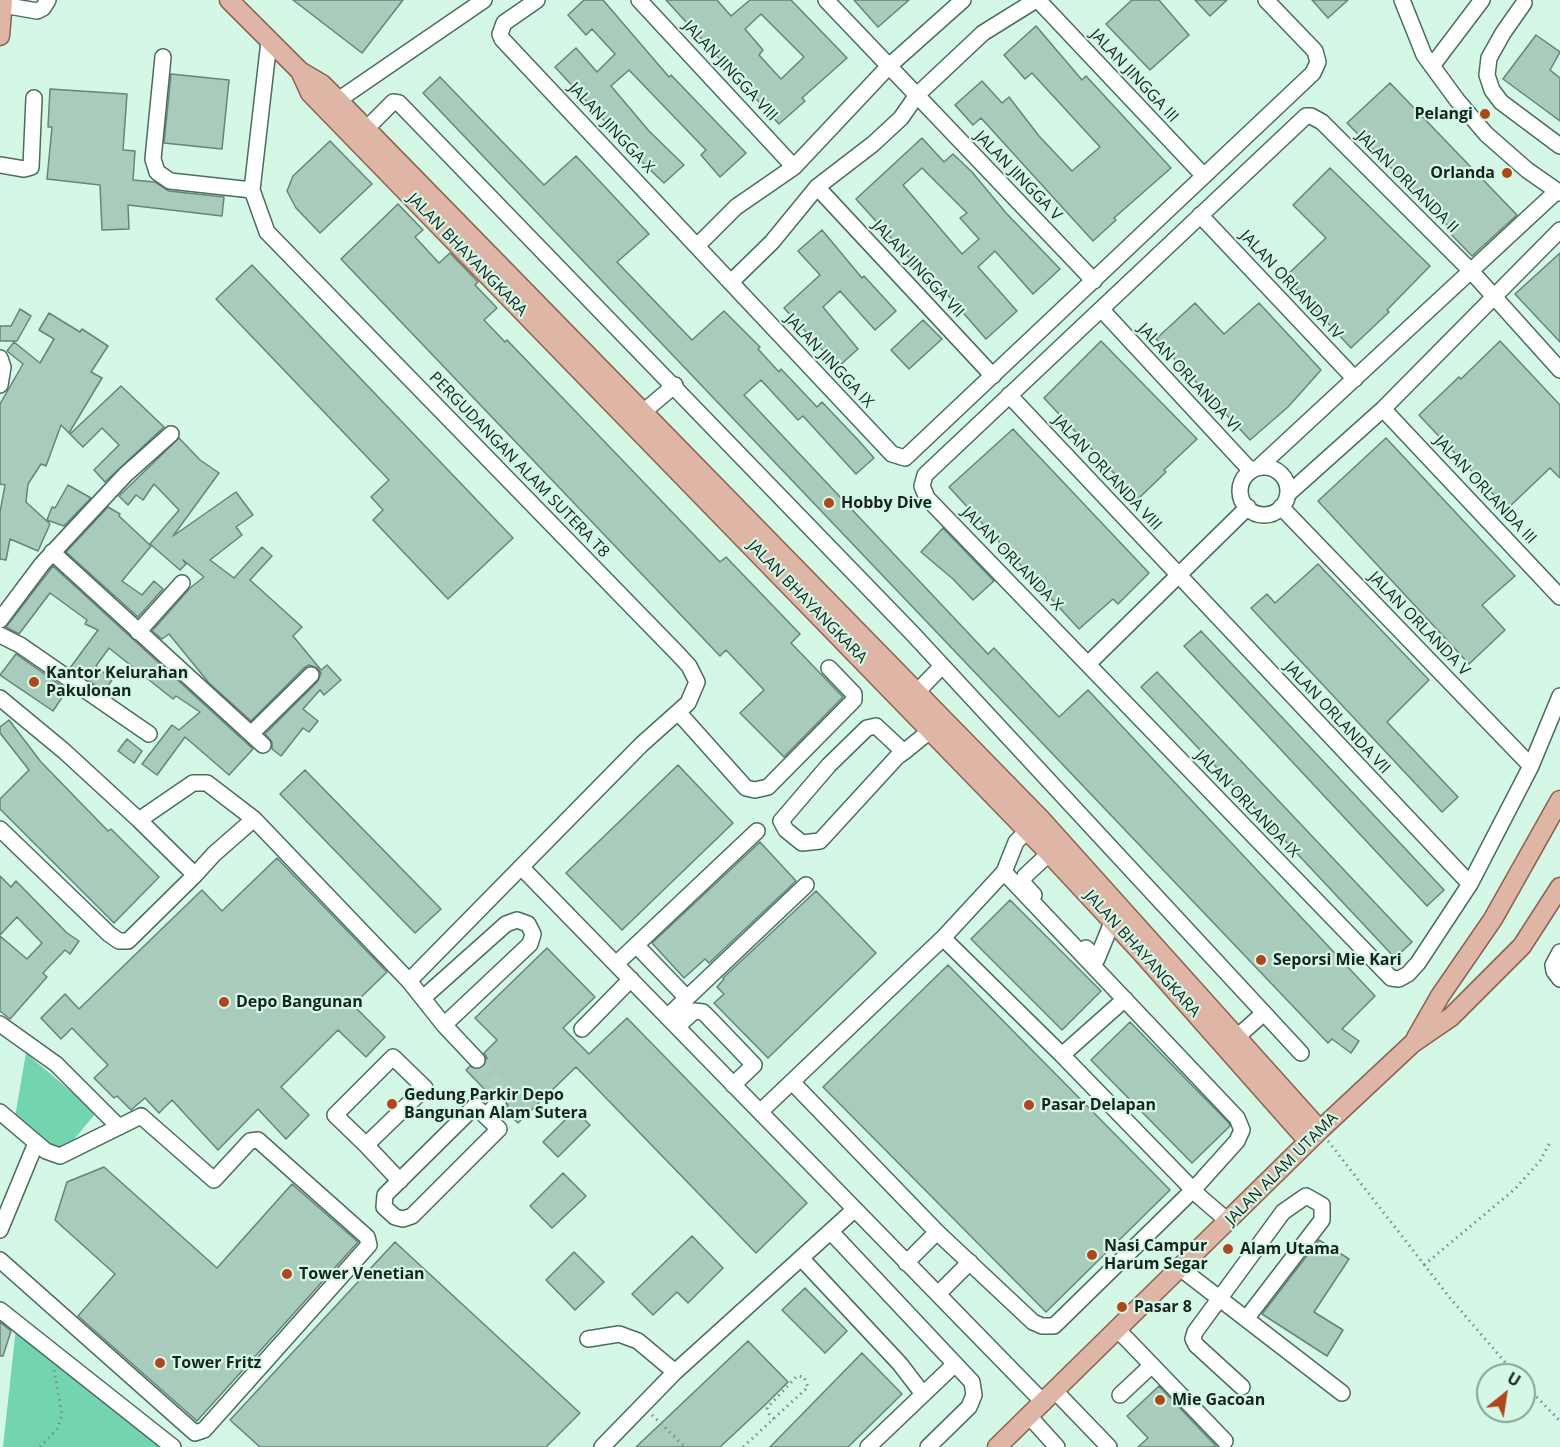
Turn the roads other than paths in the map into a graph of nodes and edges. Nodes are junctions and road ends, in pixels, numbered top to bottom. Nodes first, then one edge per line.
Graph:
1 (48, 0) edge
2 (229, 0) edge
3 (484, 0) edge
4 (537, 0) edge
5 (639, 0) edge
6 (826, 0) edge
7 (963, 0) edge
8 (1037, 0) edge
9 (1266, 0) edge
10 (1401, 0) edge
11 (1482, 0) edge
12 (1523, 1) edge
13 (3, 3) edge
14 (0, 36) edge
15 (269, 41) junction
16 (163, 57) dead end
17 (889, 66) junction
18 (1432, 66) junction
19 (917, 95) junction
20 (34, 98) dead end
21 (332, 104) junction
22 (366, 129) junction
23 (1560, 146) edge
24 (0, 165) edge
25 (794, 167) junction
26 (1204, 176) junction
27 (817, 187) junction
28 (252, 190) junction
29 (1559, 192) edge
30 (1200, 215) junction
31 (1560, 230) edge
32 (697, 246) junction
33 (1471, 271) junction
34 (1094, 281) junction
35 (731, 282) junction
36 (1493, 295) junction
37 (1101, 309) junction
38 (0, 358) edge
39 (1560, 370) edge
40 (993, 376) junction
41 (1355, 379) junction
42 (0, 385) edge
43 (675, 385) junction
44 (1009, 395) junction
45 (1383, 409) junction
46 (642, 413) junction
47 (171, 434) dead end
48 (1254, 470) junction
49 (1285, 501) junction
50 (1248, 507) junction
51 (52, 552) junction
52 (1178, 576) junction
53 (182, 583) dead end
54 (1560, 597) edge
55 (0, 620) edge
56 (138, 632) junction
57 (0, 635) edge
58 (1089, 663) junction
59 (941, 667) junction
60 (829, 668) dead end
61 (311, 675) dead end
62 (917, 692) junction
63 (1560, 696) edge
64 (0, 698) edge
65 (678, 712) junction
66 (931, 730) junction
67 (148, 734) dead end
68 (250, 734) junction
69 (263, 744) dead end
70 (904, 752) junction
71 (1531, 766) junction
72 (1560, 800) edge
73 (254, 819) junction
74 (140, 820) junction
75 (1034, 824) junction
76 (0, 828) edge
77 (757, 831) dead end
78 (1053, 844) junction
79 (522, 868) junction
80 (1004, 872) junction
81 (195, 875) junction
82 (1470, 884) junction
83 (806, 885) dead end
84 (1560, 887) edge
85 (1113, 920) junction
86 (943, 938) junction
87 (636, 945) junction
88 (1560, 952) edge
89 (1097, 959) junction
90 (616, 964) junction
91 (631, 979) junction
92 (1560, 979) edge
93 (409, 981) junction
94 (423, 998) junction
95 (687, 998) junction
96 (1125, 999) junction
97 (1264, 1014) junction
98 (1155, 1019) dead end
99 (672, 1022) junction
100 (0, 1024) edge
101 (444, 1025) junction
102 (582, 1029) dead end
103 (1237, 1037) junction
104 (1413, 1043) junction
105 (1301, 1053) dead end
106 (1062, 1055) junction
107 (477, 1060) tunnel mouth
108 (792, 1082) junction
109 (734, 1085) junction
110 (498, 1103) dead end
111 (0, 1112) edge
112 (760, 1112) junction
113 (486, 1116) junction
114 (119, 1127) junction
115 (1314, 1136) junction
116 (36, 1143) junction
117 (366, 1145) junction
118 (400, 1180) junction
119 (1193, 1190) junction
120 (854, 1210) junction
121 (1229, 1222) junction
122 (0, 1230) edge
123 (831, 1232) junction
124 (937, 1232) junction
125 (801, 1258) junction
126 (0, 1260) edge
127 (970, 1262) junction
128 (906, 1263) junction
129 (1180, 1268) junction
130 (938, 1294) junction
131 (1219, 1298) junction
132 (0, 1310) edge
133 (1245, 1319) junction
134 (1118, 1330) junction
135 (588, 1339) dead end
136 (955, 1364) junction
137 (1152, 1365) junction
138 (675, 1372) junction
139 (1242, 1387) dead end
140 (1342, 1393) dead end
141 (923, 1394) junction
142 (1120, 1395) dead end
143 (1050, 1397) junction
144 (1029, 1416) junction
145 (1225, 1441) dead end
146 (173, 1447) edge
147 (602, 1447) edge
148 (868, 1447) edge
149 (928, 1447) edge
150 (997, 1447) edge
151 (1057, 1447) edge
152 (1109, 1447) edge

1 - 13 street
2 - 15 main road, JALAN BHAYANGKARA
3 - 21 street
4 - 32 street, JALAN JINGGA X
5 - 25 street, JALAN JINGGA VIII
6 - 17 street, JALAN JINGGA V
7 - 17 street
8 - 19 street
8 - 26 street, JALAN JINGGA III
9 - 26 street
10 - 18 street
11 - 18 street
12 - 23 street
13 - 14 main road
15 - 21 main road, JALAN BHAYANGKARA
15 - 28 street, PERGUDANGAN ALAM SUTERA T8
16 - 28 street
17 - 19 street, JALAN JINGGA V
17 - 25 street
18 - 29 street
19 - 27 street
19 - 34 street, JALAN JINGGA V
20 - 24 street
21 - 22 main road, JALAN BHAYANGKARA
21 - 66 main road, JALAN BHAYANGKARA
22 - 43 street
22 - 46 main road, JALAN BHAYANGKARA
25 - 32 street
26 - 34 street
27 - 35 street
27 - 40 street, JALAN JINGGA VII
28 - 65 street, PERGUDANGAN ALAM SUTERA T8
29 - 33 street
30 - 33 street, JALAN ORLANDA II
30 - 37 street
30 - 41 street, JALAN ORLANDA IV
31 - 36 street
32 - 35 street, JALAN JINGGA X
33 - 36 street, JALAN ORLANDA II
33 - 41 street
34 - 40 street
35 - 40 street, JALAN JINGGA IX
36 - 39 street, JALAN ORLANDA II
36 - 45 street
37 - 44 street
37 - 48 street, JALAN ORLANDA VI
38 - 42 street
41 - 48 street
43 - 46 street
43 - 59 street
44 - 52 street, JALAN ORLANDA VIII
44 - 58 street, JALAN ORLANDA X
45 - 49 street
45 - 54 street, JALAN ORLANDA III
46 - 62 main road, JALAN BHAYANGKARA
47 - 51 street
48 - 49 street
48 - 50 street
49 - 50 street
49 - 71 street, JALAN ORLANDA V
50 - 52 street
51 - 55 street
51 - 56 street
52 - 58 street
52 - 82 street, JALAN ORLANDA VII
53 - 56 street
56 - 68 street
57 - 67 street
58 - 82 street, JALAN ORLANDA IX
59 - 62 street
59 - 97 street
60 - 65 street
61 - 68 street
62 - 75 main road, JALAN BHAYANGKARA
63 - 71 street
64 - 74 street
65 - 79 street, PERGUDANGAN ALAM SUTERA T8
66 - 70 street
66 - 75 main road, JALAN BHAYANGKARA
68 - 69 street
70 - 70 street
71 - 82 street
72 - 104 main road, JALAN ALAM UTAMA
73 - 74 street
73 - 81 street
73 - 93 street
74 - 81 street
75 - 78 main road, JALAN BHAYANGKARA
75 - 80 street
76 - 81 street
77 - 87 street
78 - 80 street
78 - 85 main road, JALAN BHAYANGKARA
78 - 89 street
78 - 103 main road, JALAN BHAYANGKARA
79 - 90 street
79 - 93 street, PERGUDANGAN ALAM SUTERA T8
80 - 86 street
80 - 96 street
83 - 95 street
84 - 104 main road, JALAN ALAM UTAMA
85 - 89 street
85 - 115 main road, JALAN BHAYANGKARA
86 - 106 street
86 - 108 street
87 - 90 street
87 - 95 street
88 - 92 street
89 - 98 street
90 - 91 street
91 - 99 street
91 - 102 street
93 - 94 street
94 - 101 street
94 - 101 street
95 - 99 street
96 - 106 street
96 - 119 street
97 - 103 street
97 - 105 street
99 - 109 street
99 - 109 street
100 - 114 street
101 - 107 street
103 - 115 main road, JALAN BHAYANGKARA
104 - 115 main road, JALAN ALAM UTAMA
106 - 119 street
108 - 112 street
108 - 124 street
109 - 112 street
110 - 113 street
111 - 116 street
112 - 120 street
113 - 118 street
113 - 118 street
114 - 116 street
114 - 126 street
115 - 121 main road, JALAN ALAM UTAMA
116 - 122 street
117 - 117 street
117 - 118 street
119 - 121 street
119 - 127 street
120 - 123 street
120 - 128 street
121 - 129 main road, JALAN ALAM UTAMA
123 - 125 street
123 - 136 street
124 - 127 street
124 - 128 street
125 - 138 street
125 - 141 street
127 - 130 street
128 - 130 street
129 - 131 street
129 - 134 main road, JALAN ALAM UTAMA
130 - 143 street
131 - 133 street
131 - 133 street
131 - 139 street
132 - 146 street
133 - 140 street
134 - 137 street
134 - 143 main road, JALAN ALAM UTAMA
135 - 138 street
136 - 141 street
136 - 149 street
137 - 142 street
137 - 145 street
138 - 147 street
141 - 148 street
143 - 144 main road, JALAN ALAM UTAMA
143 - 152 street
144 - 150 main road, JALAN ALAM UTAMA
144 - 151 street

